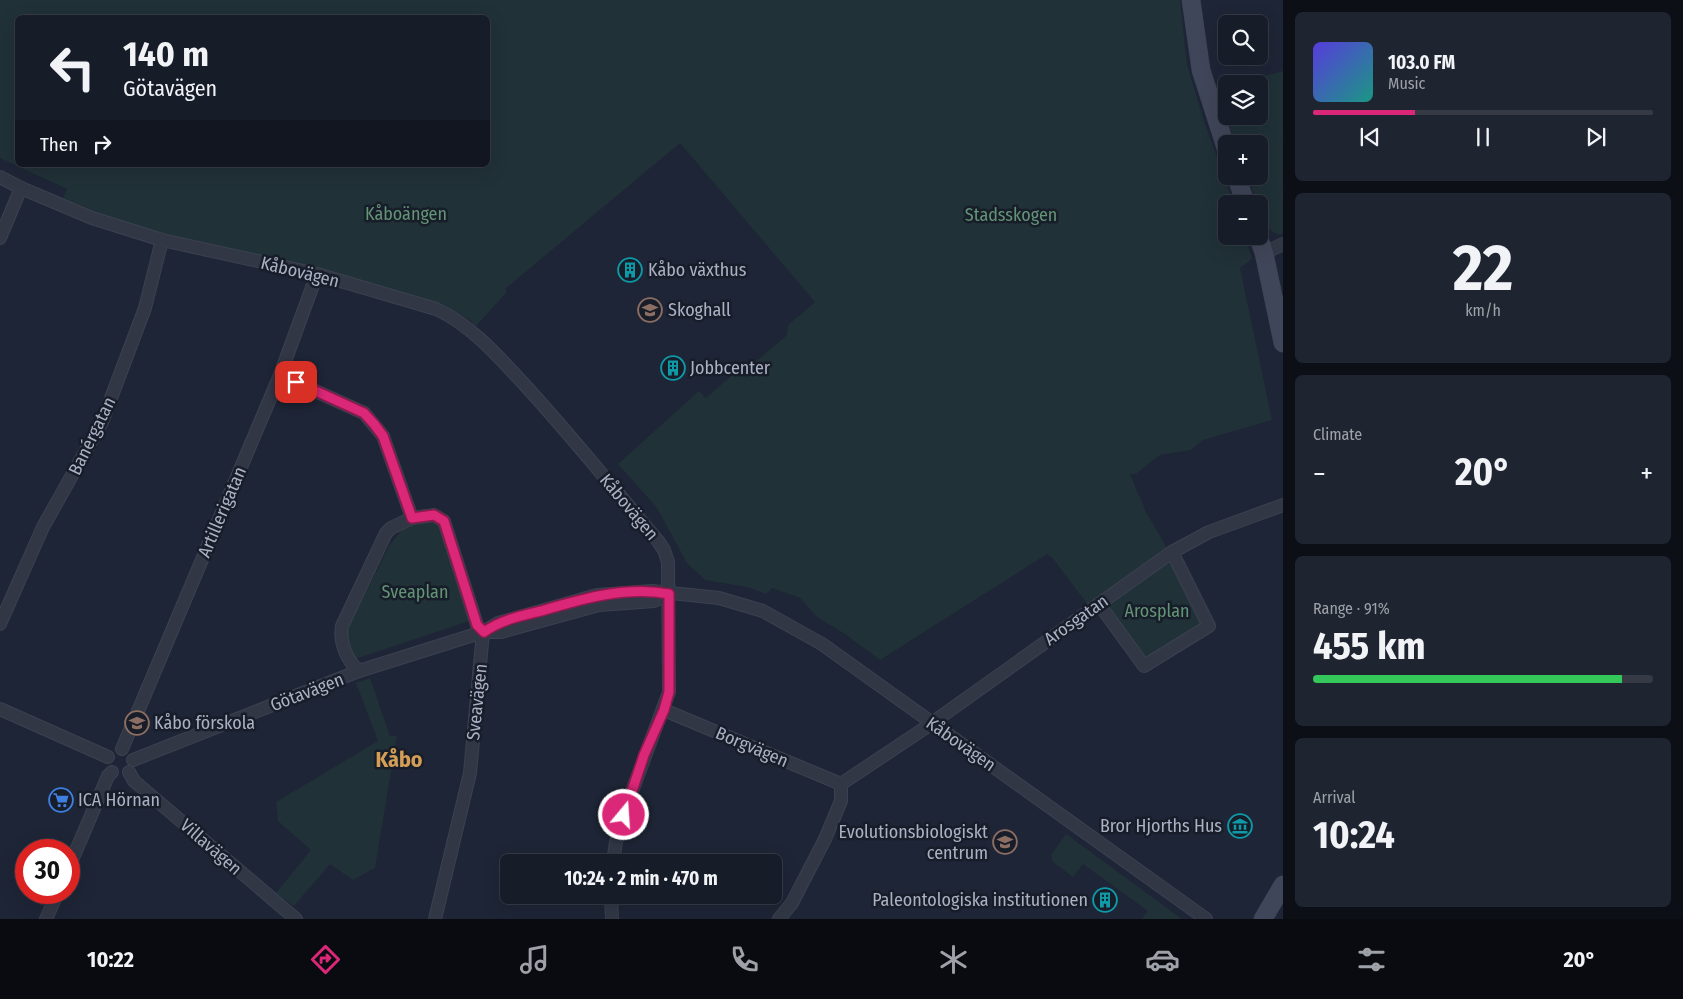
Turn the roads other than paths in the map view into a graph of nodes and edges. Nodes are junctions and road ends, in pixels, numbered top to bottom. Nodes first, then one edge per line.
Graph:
1 (1191, 0) edge
2 (1222, 135) edge
3 (0, 177) edge
4 (21, 188) junction
5 (0, 238) edge
6 (162, 240) junction
7 (1283, 244) edge
8 (1261, 245) edge
9 (1264, 254) junction
10 (317, 274) junction
11 (1283, 344) edge
12 (280, 375) junction
13 (1283, 505) edge
14 (412, 518) junction
15 (1172, 552) junction
16 (669, 594) junction
17 (1099, 604) junction
18 (0, 624) edge
19 (484, 632) junction
20 (359, 671) junction
21 (0, 709) edge
22 (664, 710) junction
23 (930, 723) junction
24 (122, 748) junction
25 (108, 757) junction
26 (131, 766) junction
27 (112, 772) junction
28 (841, 784) junction
29 (80, 841) edge
30 (614, 854) edge
31 (1283, 885) edge
32 (53, 904) edge
33 (611, 904) edge
34 (46, 919) edge
35 (296, 919) edge
36 (436, 919) edge
37 (612, 919) edge
38 (780, 919) edge
39 (1206, 919) edge
40 (1263, 919) edge

1 - 2 street
3 - 4 street, Kåbovägen
4 - 5 street
4 - 6 street, Kåbovägen
6 - 10 street, Kåbovägen
6 - 18 street, Banérgatan
7 - 9 street
8 - 9 street
9 - 11 street
10 - 12 street, Artillerigatan
10 - 16 street, Kåbovägen
12 - 14 street
12 - 24 street, Artillerigatan
13 - 15 street, Arosgatan
14 - 19 street
14 - 20 street
15 - 17 street, Arosgatan
15 - 17 street
16 - 19 street, Götavägen
16 - 22 street
16 - 23 street, Kåbovägen
17 - 23 street, Arosgatan
19 - 20 street, Götavägen
19 - 36 street, Sveavägen
20 - 26 street, Götavägen
21 - 25 street
22 - 28 street, Borgvägen
22 - 30 street
23 - 28 street, Arosgatan
23 - 39 street, Kåbovägen
24 - 25 street
24 - 26 street
25 - 27 street
26 - 27 street
26 - 35 street, Villavägen
27 - 29 street
28 - 38 street
31 - 40 street
32 - 34 street
33 - 37 street

